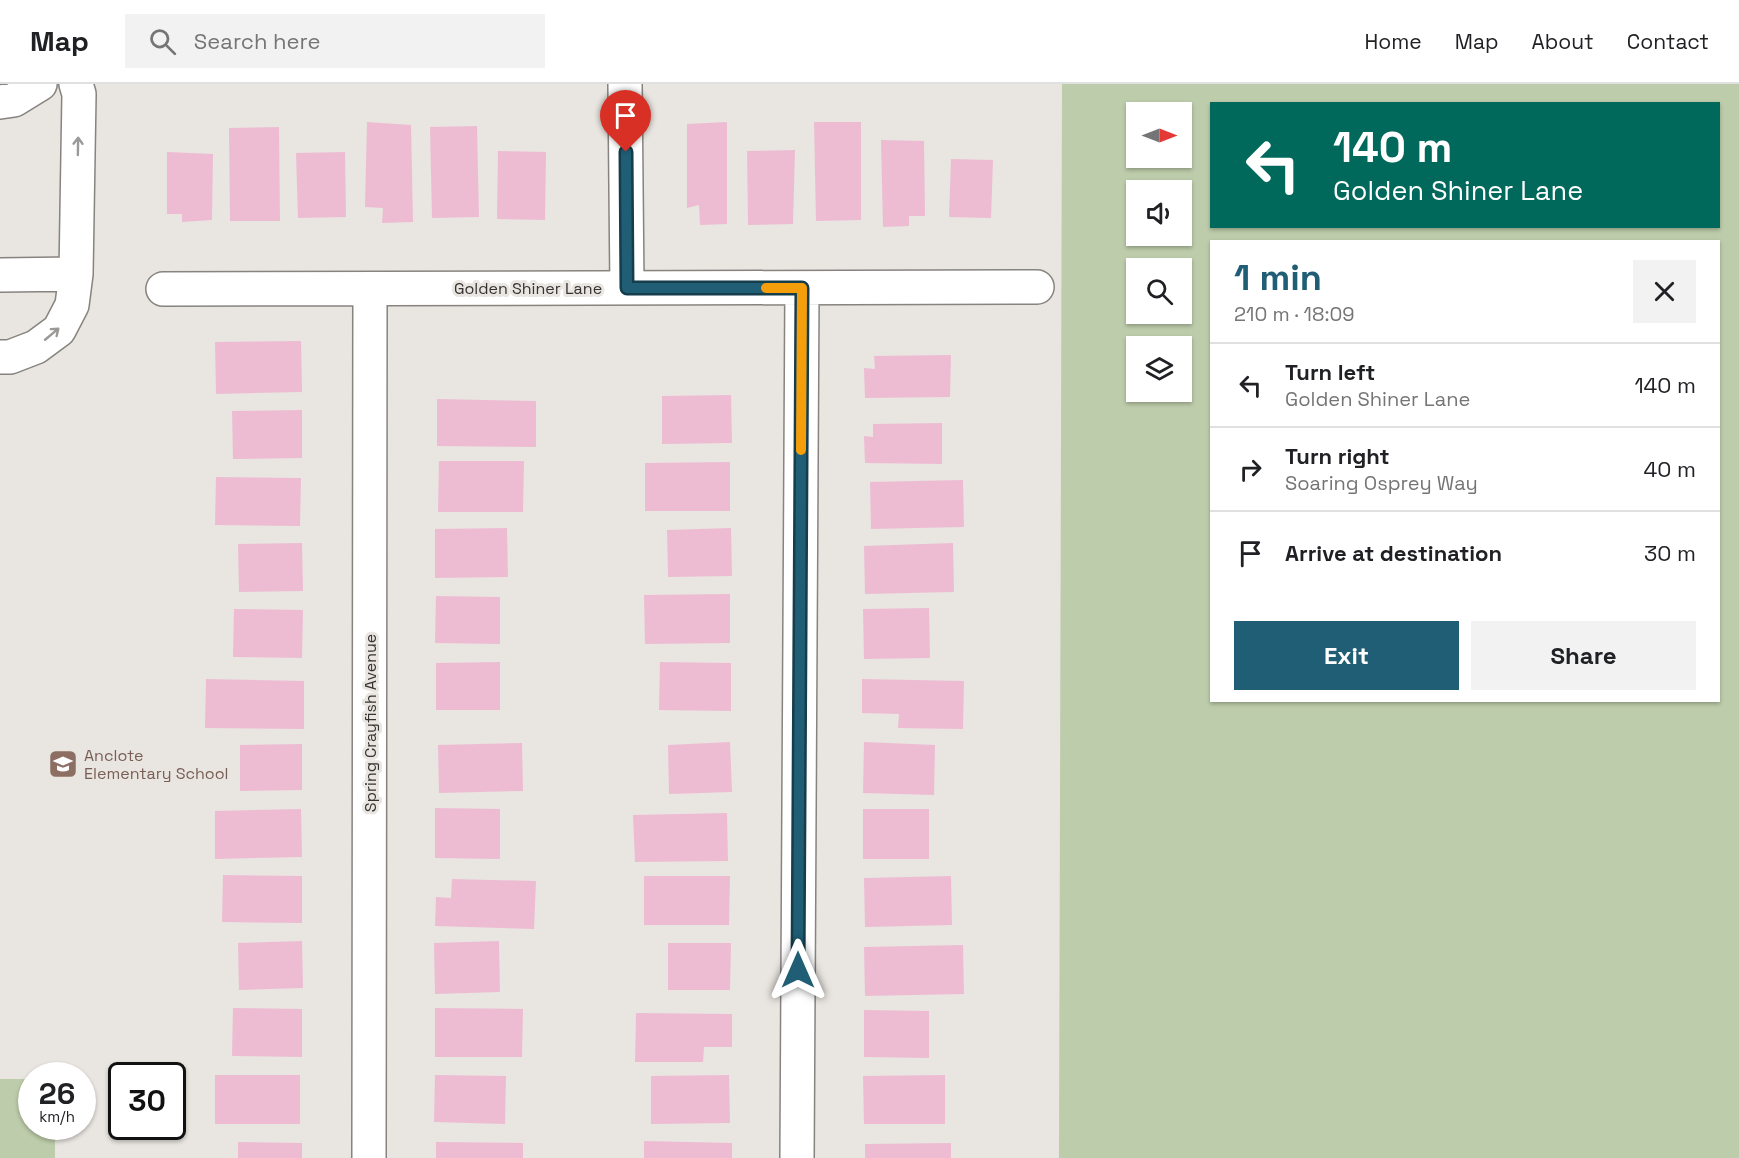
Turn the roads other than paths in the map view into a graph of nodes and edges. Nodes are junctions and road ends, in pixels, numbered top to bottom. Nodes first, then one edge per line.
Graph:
1 (40, 84) edge
2 (76, 84) edge
3 (626, 84) edge
4 (0, 102) edge
5 (76, 274) junction
6 (0, 275) edge
7 (1037, 287) dead end
8 (627, 288) junction
9 (802, 288) junction
10 (163, 289) dead end
11 (370, 289) junction
12 (0, 357) edge
13 (369, 1158) edge
14 (797, 1158) edge

1 - 4 street
5 -> 2 street
3 - 8 street
5 - 6 street
12 -> 5 street
7 - 9 street, Golden Shiner Lane
8 - 9 street, Golden Shiner Lane
8 - 11 street, Golden Shiner Lane
9 - 14 street
10 - 11 street, Golden Shiner Lane
11 - 13 street, Spring Crayfish Avenue

